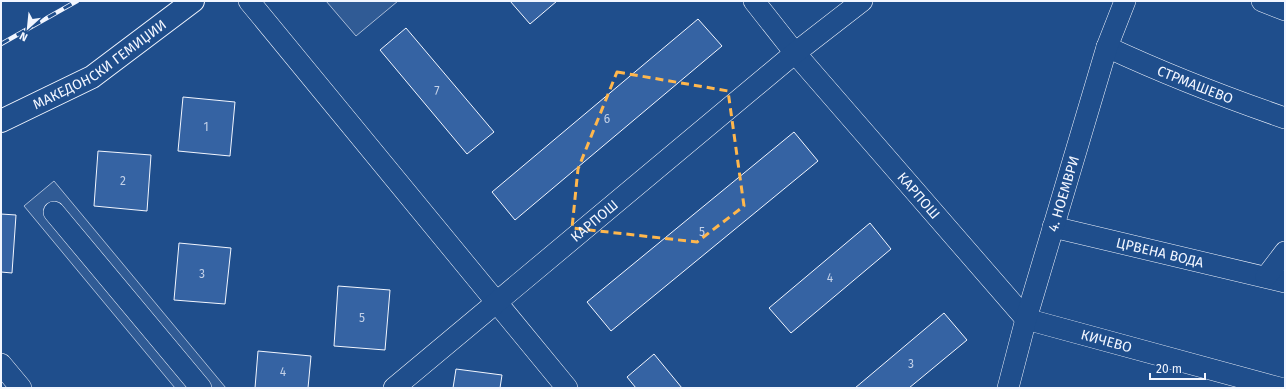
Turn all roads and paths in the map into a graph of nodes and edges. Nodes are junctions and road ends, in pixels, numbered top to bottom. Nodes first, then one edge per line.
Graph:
1 (193, 1) edge
2 (249, 1) edge
3 (754, 1) edge
4 (862, 1) edge
5 (1125, 1) edge
6 (1262, 1) edge
7 (1285, 10) edge
8 (1107, 47) junction
9 (795, 53) junction
10 (1285, 118) edge
11 (1, 121) edge
12 (54, 212) dead end
13 (1053, 227) junction
14 (1285, 252) edge
15 (1276, 280) edge
16 (496, 302) junction
17 (1026, 319) junction
18 (1, 364) edge
19 (21, 388) edge
20 (201, 388) edge
21 (394, 388) edge
22 (567, 388) edge
23 (1008, 388) edge
24 (1280, 388) edge

1 - 11 main road, МАКЕДОНСКИ ГЕМИЏИИ
2 - 16 street
3 - 9 street, КАРПОШ
4 - 9 street, КАРПОШ
5 - 8 street, 4. НОЕМВРИ
6 - 7 street
8 - 10 street, СТРМАШЕВО
8 - 13 street, 4. НОЕМВРИ
9 - 16 street, КАРПОШ
9 - 17 street, КАРПОШ
12 - 20 street
13 - 15 street, ЦРВЕНА ВОДА
13 - 17 street, 4. НОЕМВРИ
14 - 15 street, ЦРВЕНА ВОДА
16 - 21 street, КАРПОШ
16 - 22 street
17 - 23 street, 4. НОЕМВРИ
17 - 24 street, КИЧЕВО
18 - 19 street

